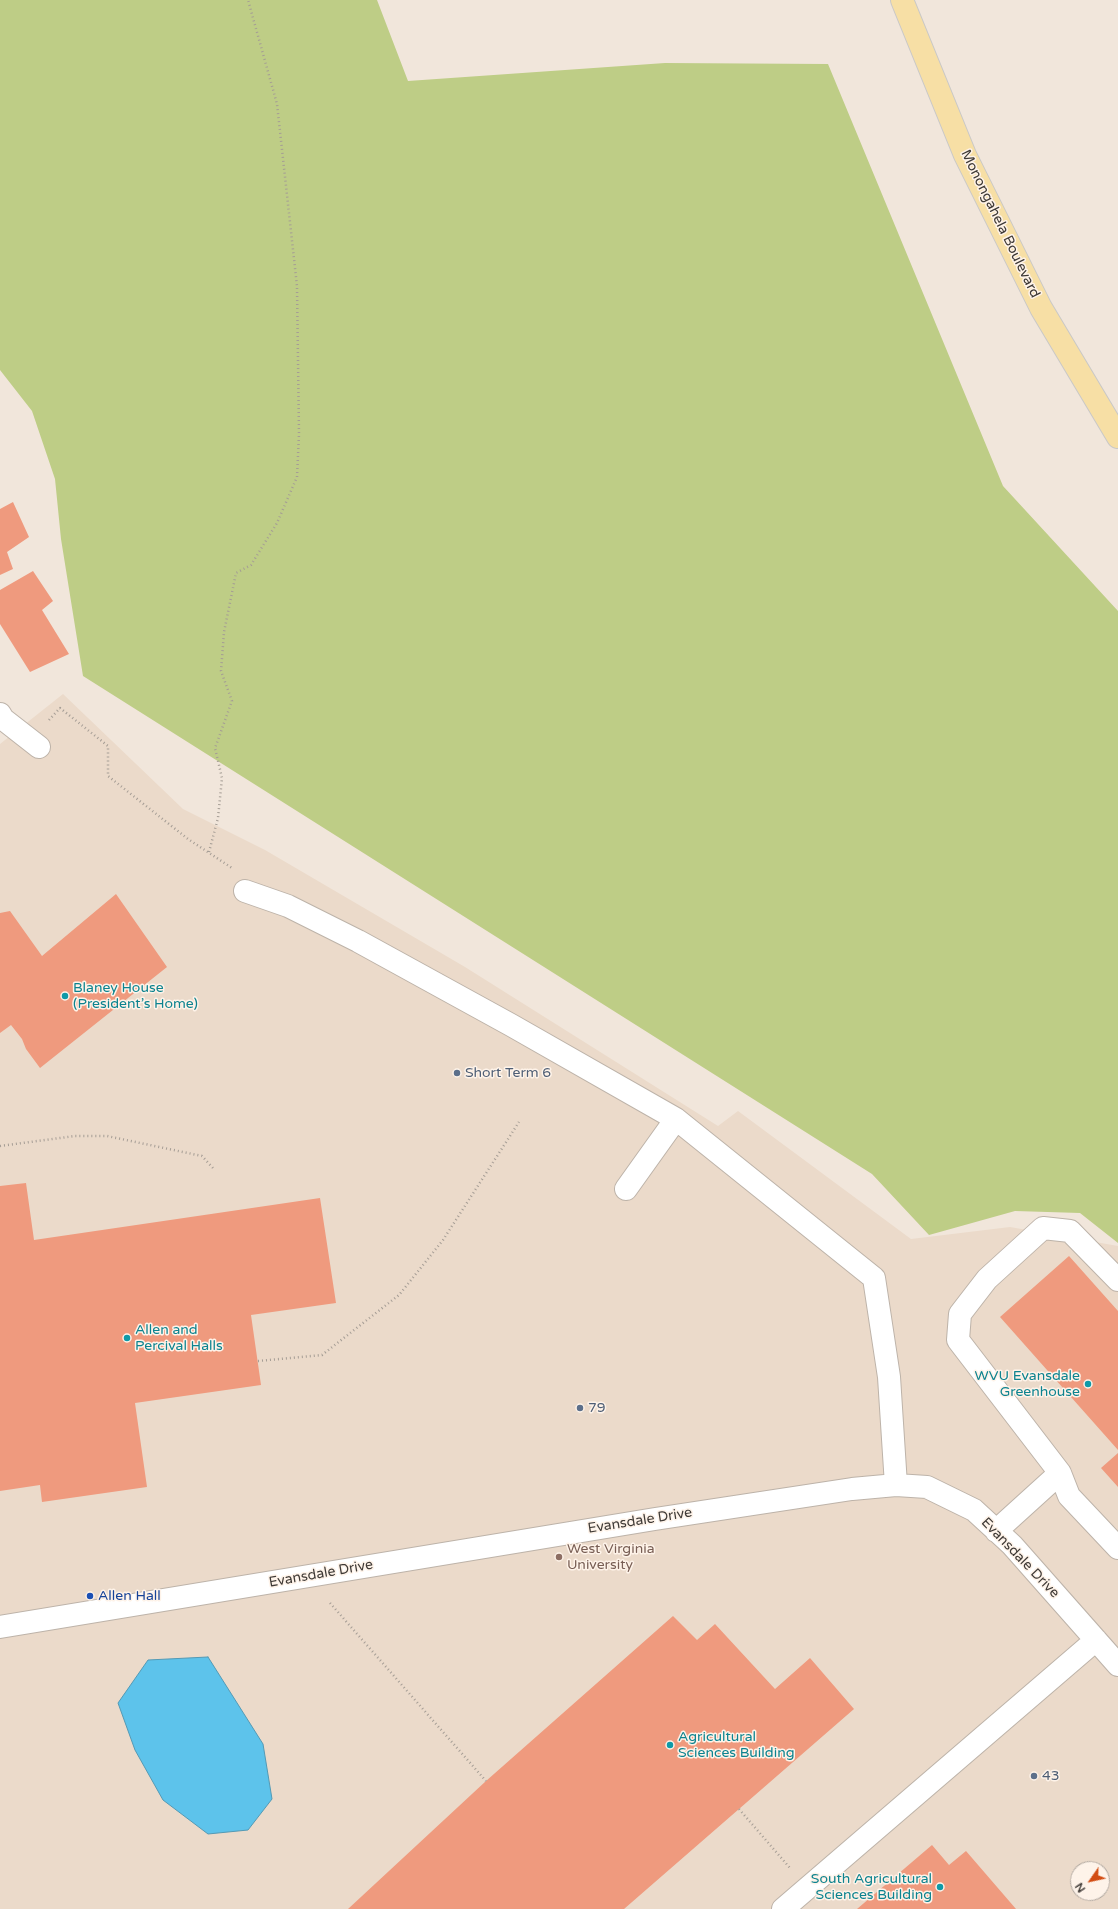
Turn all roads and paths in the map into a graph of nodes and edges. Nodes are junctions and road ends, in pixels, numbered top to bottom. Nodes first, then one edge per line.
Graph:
1 (248, 0) edge
2 (902, 0) edge
3 (1118, 437) edge
4 (1, 718) edge
5 (35, 743) joint
6 (209, 852) junction
7 (235, 870) dead end
8 (246, 891) dead end
9 (676, 1119) junction
10 (519, 1122) dead end
11 (0, 1146) edge
12 (213, 1168) dead end
13 (626, 1188) dead end
14 (1118, 1280) edge
15 (258, 1361) dead end
16 (1060, 1473) junction
17 (896, 1485) junction
18 (996, 1531) junction
19 (1118, 1548) edge
20 (330, 1603) dead end
21 (0, 1627) edge
22 (1096, 1640) junction
23 (1118, 1665) edge
24 (486, 1781) dead end
25 (739, 1809) dead end
26 (753, 1825) dead end
27 (782, 1909) edge

1 - 6 path
2 - 3 main road, Monongahela Boulevard
4 - 5 street
5 - 6 path
6 - 7 path
8 - 9 street
9 - 13 street
9 - 17 street
10 - 15 path
11 - 12 path
14 - 16 street
16 - 18 street
16 - 19 street
17 - 18 street, Evansdale Drive
17 - 21 street, Evansdale Drive
18 - 22 street, Evansdale Drive
20 - 24 path
22 - 23 street, Evansdale Drive
22 - 27 street
25 - 26 path

